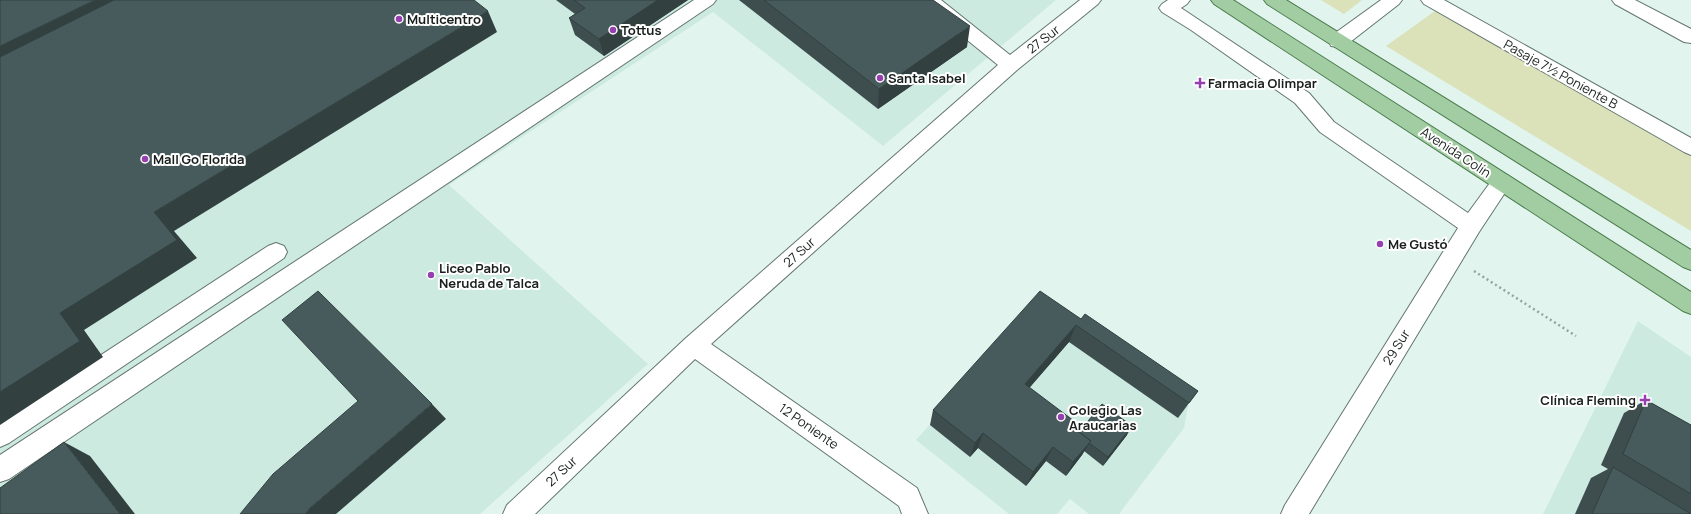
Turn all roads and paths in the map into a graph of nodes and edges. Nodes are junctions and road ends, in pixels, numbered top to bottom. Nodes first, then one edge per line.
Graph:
1 (707, 0) edge
2 (1092, 0) edge
3 (1181, 0) edge
4 (1220, 0) edge
5 (1273, 0) edge
6 (1393, 0) edge
7 (1430, 0) edge
8 (1621, 0) edge
9 (932, 1) edge
10 (1691, 37) edge
11 (1338, 40) junction
12 (1010, 65) junction
13 (1691, 147) edge
14 (1553, 175) junction
15 (1502, 182) junction
16 (1471, 226) junction
17 (276, 252) dead end
18 (1452, 257) junction
19 (1691, 261) edge
20 (1691, 304) edge
21 (1576, 336) dead end
22 (694, 346) junction
23 (0, 435) edge
24 (0, 470) edge
25 (516, 514) edge
26 (915, 514) edge
27 (1294, 514) edge

1 - 24 street
2 - 12 street, 27 Sur
3 - 16 street
4 - 15 main road, Avenida Colín
5 - 11 main road
6 - 11 street
7 - 13 street, Pasaje 7½ Poniente B
8 - 10 street
9 - 12 street
11 - 14 main road
12 - 22 street, 27 Sur
14 - 15 main road
14 - 19 main road
15 - 16 street, 29 Sur
15 - 20 main road, Avenida Colín
16 - 18 street, 29 Sur
17 - 23 street
18 - 21 path
18 - 27 street, 29 Sur
22 - 25 street, 27 Sur
22 - 26 street, 12 Poniente

